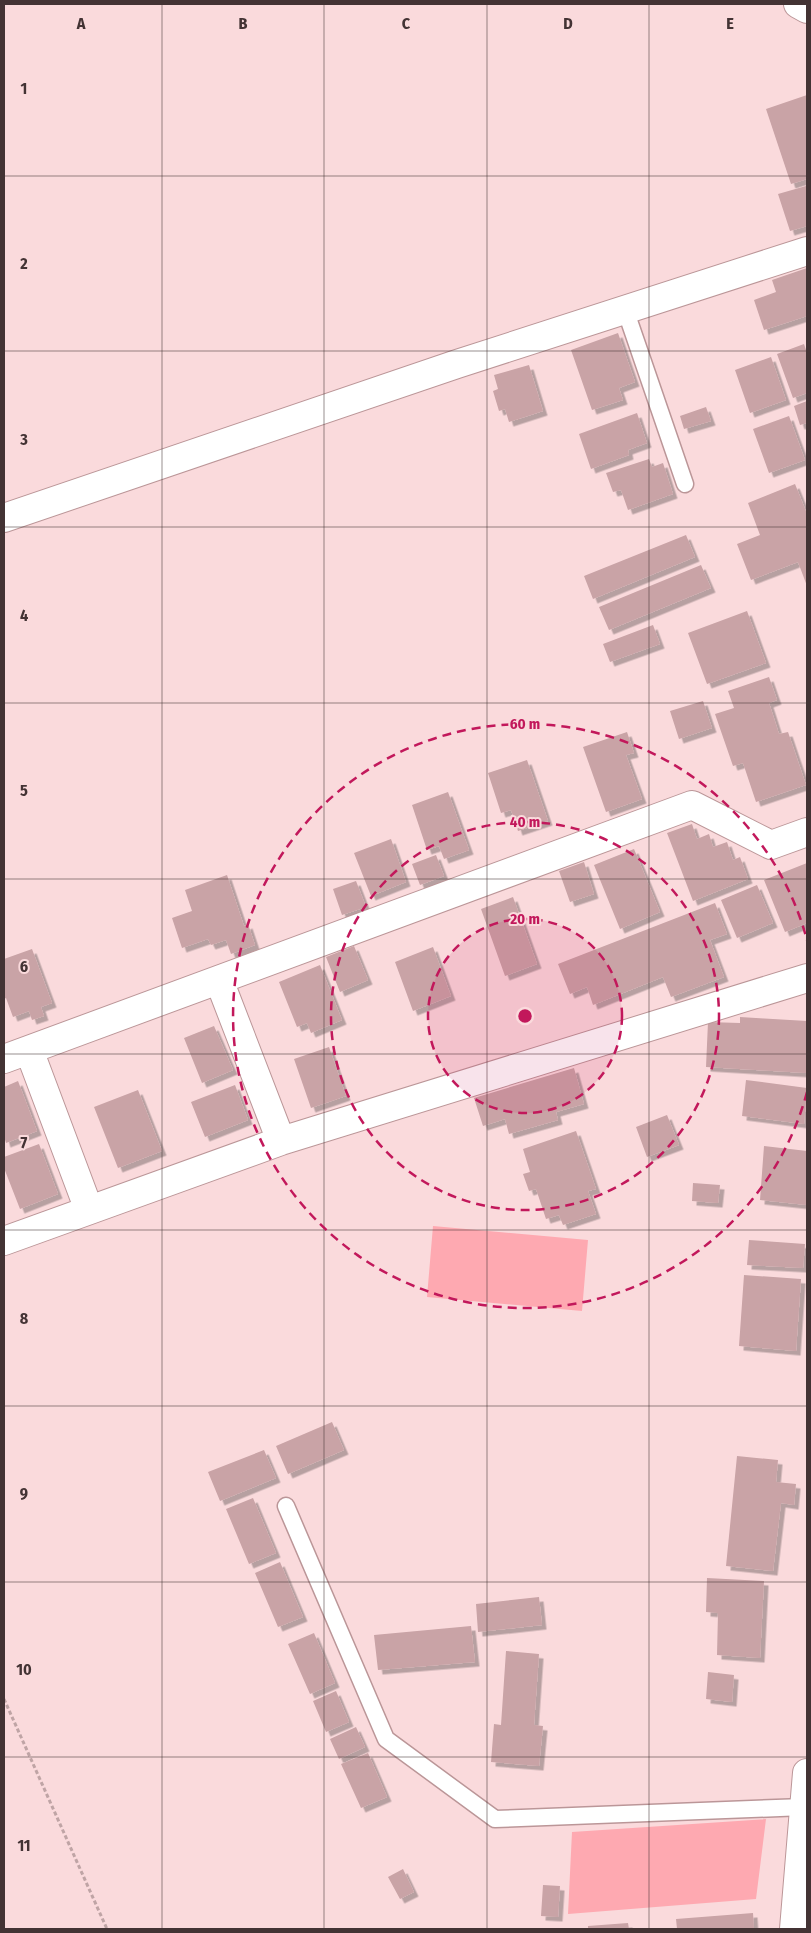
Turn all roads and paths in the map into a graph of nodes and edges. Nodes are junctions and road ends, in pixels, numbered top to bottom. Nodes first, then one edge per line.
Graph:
1 (798, 4) edge
2 (807, 9) edge
3 (807, 251) edge
4 (626, 309) junction
5 (685, 484) dead end
6 (4, 518) edge
7 (807, 832) edge
8 (807, 978) edge
9 (218, 980) junction
10 (16, 1054) edge
11 (281, 1141) junction
12 (89, 1210) junction
13 (4, 1241) edge
14 (286, 1506) dead end
15 (4, 1699) edge
16 (807, 1772) edge
17 (804, 1807) junction
18 (107, 1929) edge
19 (794, 1929) edge

1 - 2 street
3 - 4 street
4 - 5 lane
4 - 6 street
7 - 9 street
8 - 11 street
9 - 10 street
9 - 11 street
10 - 12 street
11 - 12 street
12 - 13 street
14 - 17 lane
15 - 18 path
16 - 17 street
17 - 19 street

